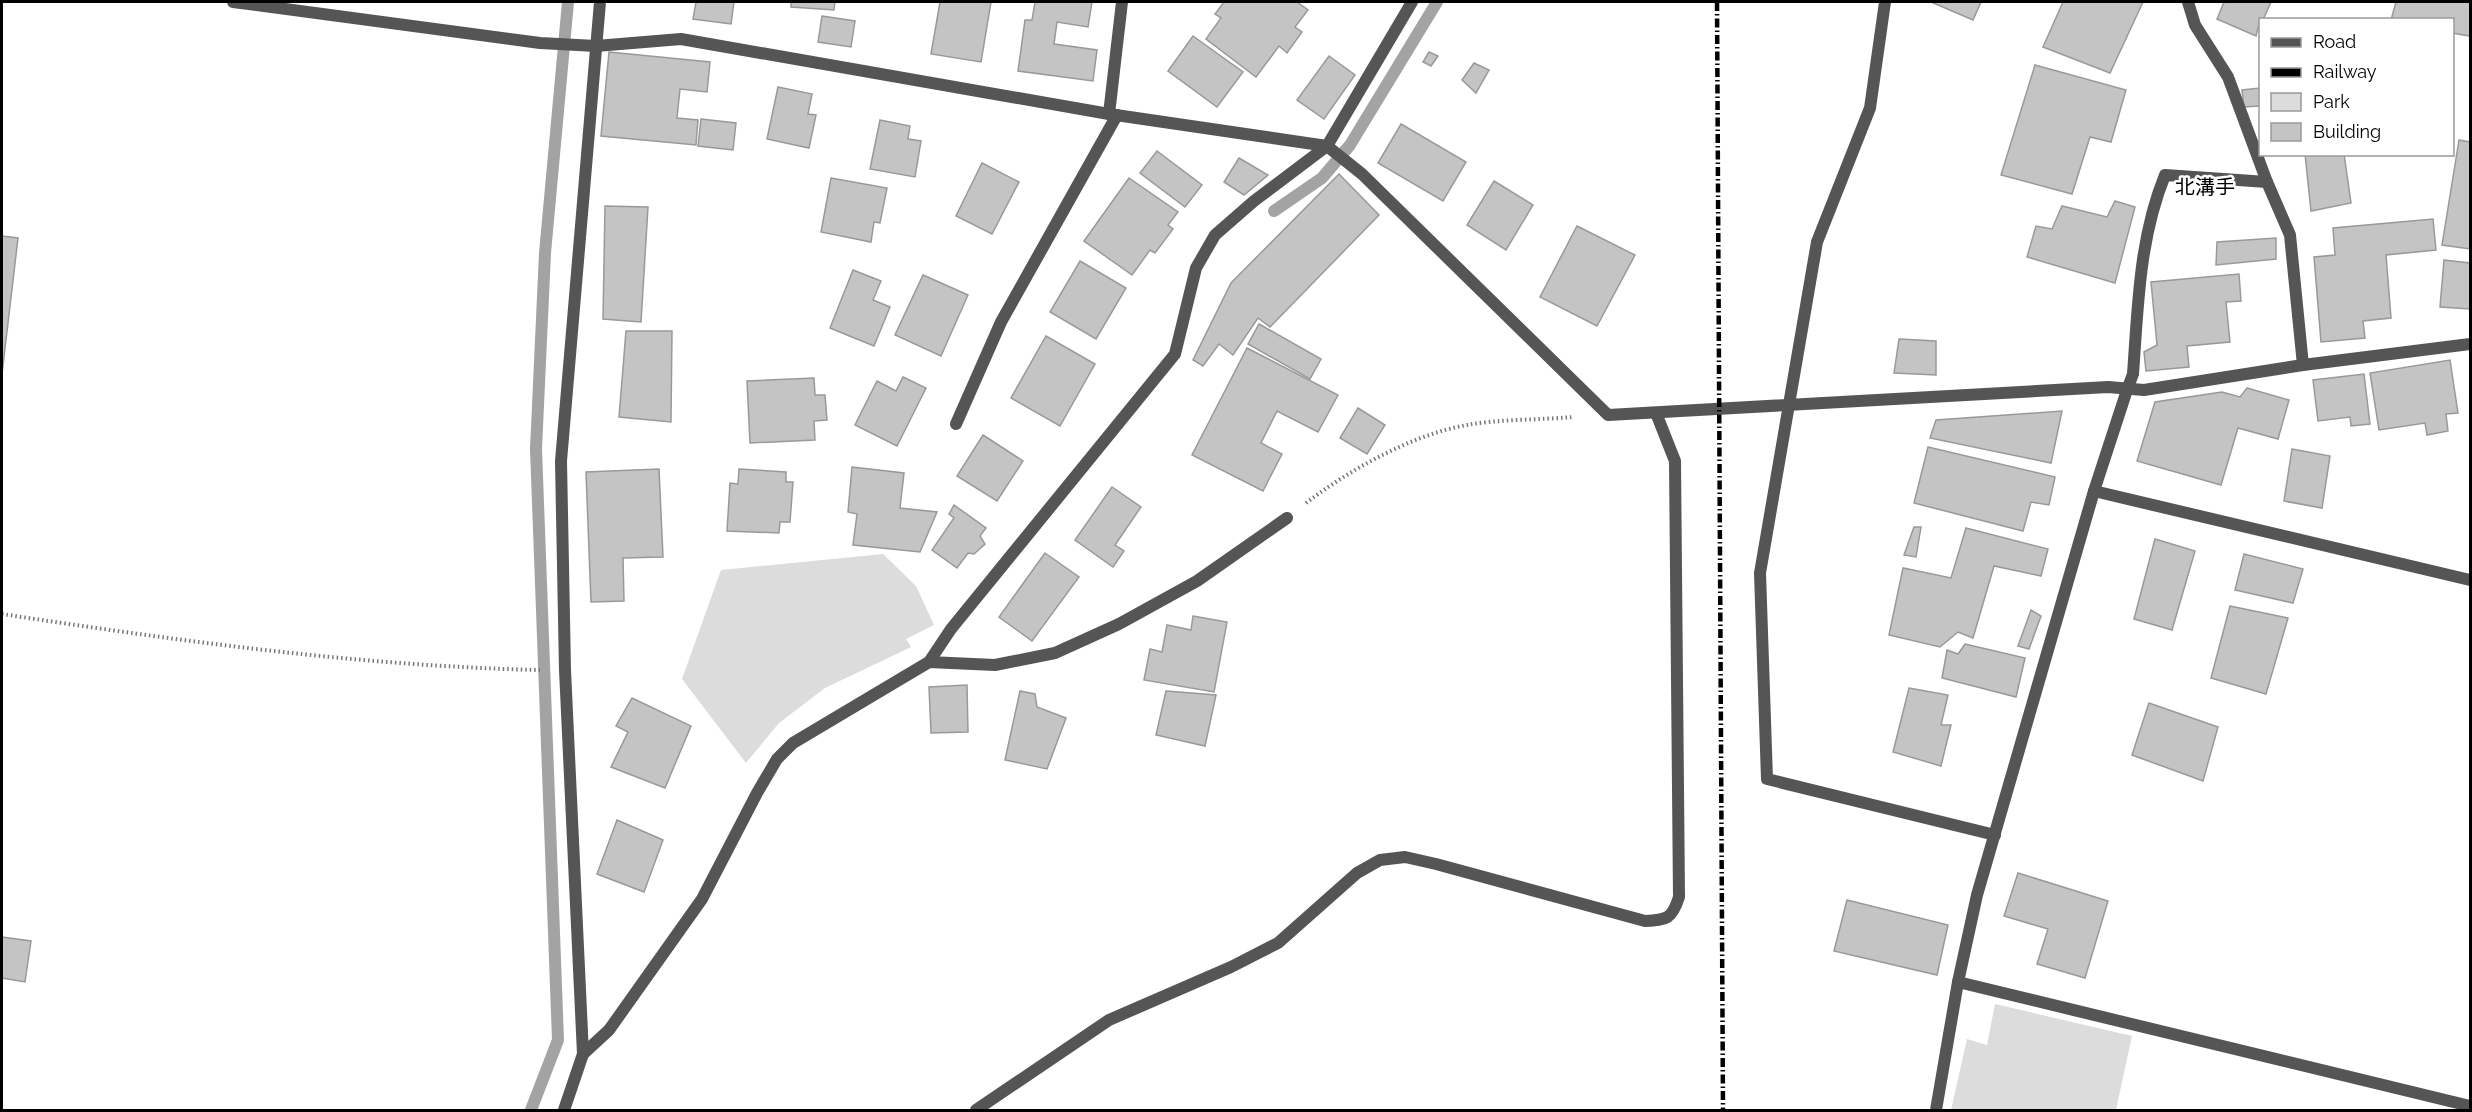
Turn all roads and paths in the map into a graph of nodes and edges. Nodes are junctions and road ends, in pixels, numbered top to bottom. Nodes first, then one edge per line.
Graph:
1 (233, 2) edge
2 (600, 2) edge
3 (1122, 2) edge
4 (1412, 2) edge
5 (1885, 2) edge
6 (2188, 2) edge
7 (596, 46) junction
8 (1113, 114) junction
9 (1336, 153) junction
10 (2267, 182) junction
11 (2470, 344) edge
12 (2303, 365) junction
13 (2127, 390) junction
14 (1788, 405) junction
15 (1656, 413) junction
16 (1608, 415) junction
17 (956, 424) dead end
18 (2094, 491) junction
19 (1287, 518) joint
20 (2470, 580) edge
21 (2, 614) edge
22 (929, 662) junction
23 (524, 670) dead end
24 (1995, 835) junction
25 (1958, 982) junction
26 (583, 1054) junction
27 (2470, 1106) edge
28 (564, 1110) edge
29 (976, 1110) edge
30 (1936, 1110) edge

1 - 7 street
2 - 7 street
3 - 8 street
4 - 9 street
5 - 14 street
6 - 10 street
7 - 8 street
7 - 26 street
8 - 9 street
8 - 17 street
9 - 16 street
9 - 22 street
10 - 12 street
10 - 13 street
11 - 12 street
12 - 13 street
13 - 14 street
13 - 18 street
14 - 15 street
14 - 24 street
15 - 16 street
15 - 29 street
16 - 19 path
18 - 20 street
18 - 24 street
19 - 22 street
21 - 23 path
22 - 26 street
24 - 25 street
25 - 27 street
25 - 30 street
26 - 28 street

